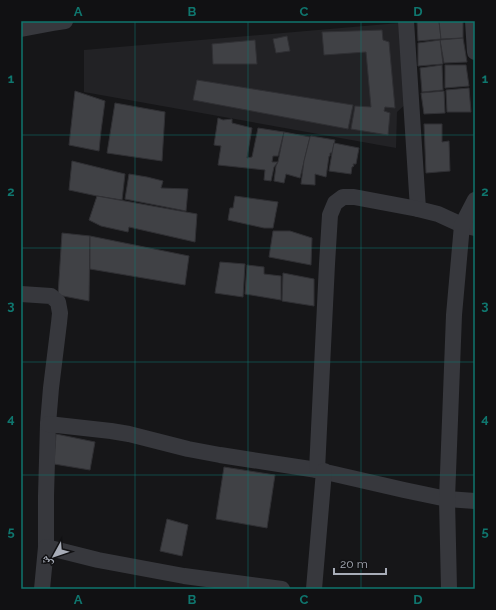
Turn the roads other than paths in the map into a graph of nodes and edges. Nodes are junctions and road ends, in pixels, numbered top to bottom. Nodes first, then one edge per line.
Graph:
1 (65, 21) edge
2 (406, 21) edge
3 (474, 21) edge
4 (21, 29) edge
5 (475, 52) edge
6 (475, 200) edge
7 (418, 209) junction
8 (468, 227) edge
9 (21, 294) edge
10 (48, 424) junction
11 (320, 470) junction
12 (447, 499) junction
13 (475, 501) edge
14 (46, 547) junction
15 (42, 589) edge
16 (282, 589) edge
17 (314, 589) edge
18 (449, 589) edge

1 - 4 street
2 - 7 street
3 - 5 street
6 - 8 street
7 - 8 street
7 - 11 street
8 - 12 street
9 - 10 street
10 - 11 street
10 - 14 street
11 - 12 street
11 - 17 street
12 - 13 street
12 - 18 street
14 - 15 street
14 - 16 street

